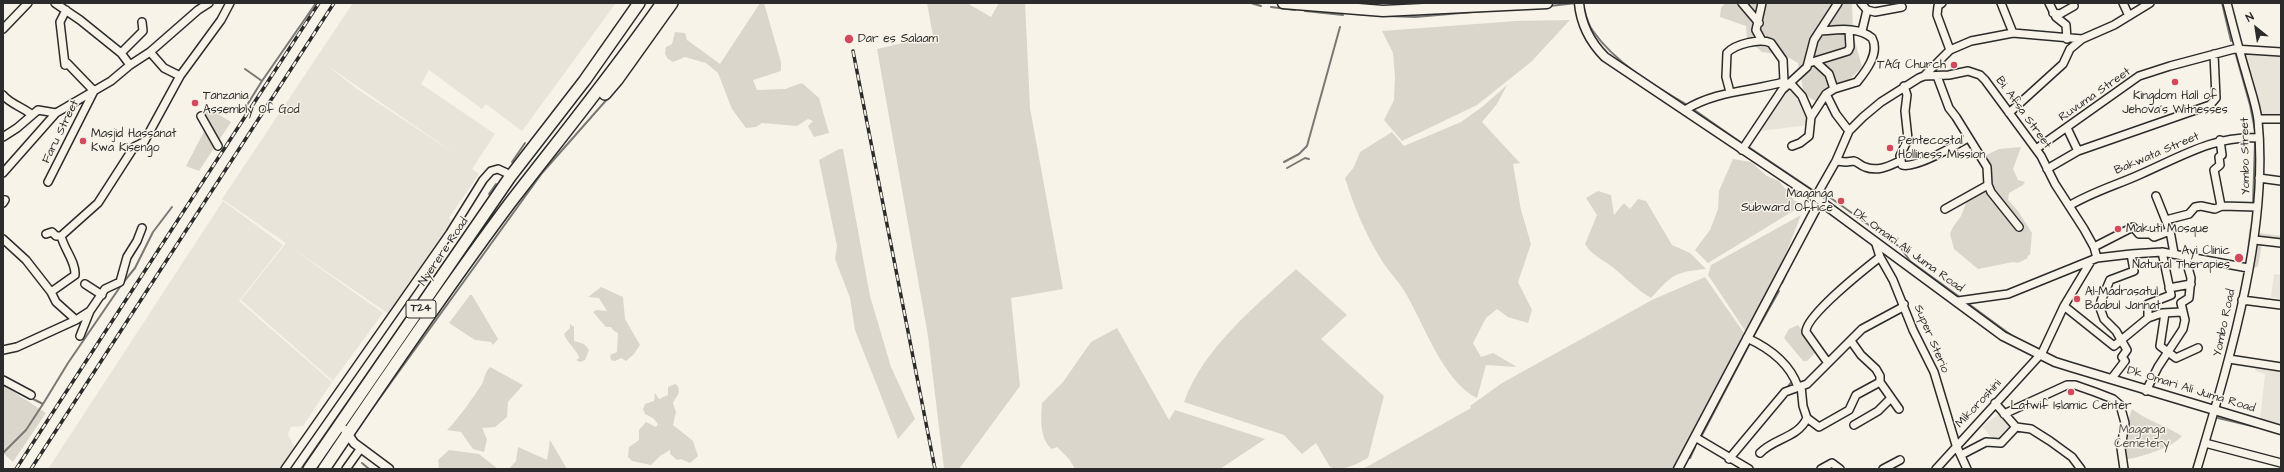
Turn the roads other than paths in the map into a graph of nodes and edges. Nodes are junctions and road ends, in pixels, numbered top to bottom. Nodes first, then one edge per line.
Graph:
1 (28, 3) edge
2 (55, 3) edge
3 (209, 3) edge
4 (230, 3) edge
5 (630, 3) edge
6 (639, 3) edge
7 (662, 3) edge
8 (672, 3) edge
9 (1283, 3) edge
10 (1546, 3) edge
11 (1579, 3) edge
12 (1742, 3) edge
13 (1762, 3) edge
14 (1838, 3) edge
15 (1861, 3) edge
16 (1942, 3) edge
17 (2001, 3) edge
18 (2049, 3) edge
19 (2123, 3) edge
20 (2150, 3) edge
21 (2227, 3) edge
22 (2074, 6) dead end
23 (1902, 7) dead end
24 (66, 10) junction
25 (1867, 10) junction
26 (2053, 12) junction
27 (2129, 16) junction
28 (142, 22) dead end
29 (1759, 23) junction
30 (3, 28) edge
31 (1849, 30) junction
32 (1862, 31) junction
33 (1820, 32) junction
34 (2013, 33) junction
35 (2067, 39) junction
36 (2082, 39) junction
37 (1762, 41) junction
38 (2239, 49) junction
39 (1950, 50) junction
40 (150, 52) junction
41 (2281, 52) edge
42 (120, 53) junction
43 (2214, 54) junction
44 (1812, 63) junction
45 (130, 65) junction
46 (180, 76) junction
47 (1924, 76) junction
48 (1937, 76) junction
49 (1787, 83) junction
50 (1904, 86) junction
51 (1834, 89) junction
52 (94, 91) junction
53 (1730, 92) junction
54 (1826, 94) junction
55 (3, 95) edge
56 (1685, 110) junction
57 (56, 113) junction
58 (2009, 113) junction
59 (31, 114) junction
60 (201, 116) dead end
61 (1811, 117) junction
62 (2281, 118) edge
63 (2258, 119) junction
64 (2067, 128) junction
65 (1849, 131) junction
66 (3, 137) edge
67 (1968, 138) junction
68 (2259, 138) junction
69 (2220, 140) junction
70 (218, 146) dead end
71 (1792, 146) dead end
72 (532, 148) junction
73 (2036, 149) junction
74 (1742, 150) junction
75 (2078, 151) junction
76 (1836, 161) junction
77 (1900, 161) junction
78 (539, 167) junction
79 (2047, 169) junction
80 (3, 173) edge
81 (511, 175) junction
82 (2259, 178) junction
83 (2281, 181) edge
84 (48, 182) dead end
85 (1988, 185) junction
86 (2156, 196) dead end
87 (1818, 200) junction
88 (2069, 206) junction
89 (2221, 206) junction
90 (2257, 207) junction
91 (1945, 209) dead end
92 (2166, 220) junction
93 (2019, 227) dead end
94 (142, 228) dead end
95 (2170, 231) junction
96 (46, 234) dead end
97 (61, 236) junction
98 (2255, 240) junction
99 (2281, 243) edge
100 (4, 244) edge
101 (1876, 244) junction
102 (2094, 247) junction
103 (2162, 252) junction
104 (2174, 253) junction
105 (2131, 254) junction
106 (2185, 256) junction
107 (1880, 257) junction
108 (2094, 260) junction
109 (2248, 268) junction
110 (85, 284) dead end
111 (2191, 284) junction
112 (2169, 288) junction
113 (51, 292) junction
114 (102, 295) junction
115 (2242, 300) junction
116 (1958, 302) junction
117 (1904, 304) junction
118 (2281, 305) edge
119 (2064, 306) junction
120 (90, 311) junction
121 (2182, 312) junction
122 (2165, 313) junction
123 (2148, 318) junction
124 (76, 320) junction
125 (80, 336) dead end
126 (1747, 338) junction
127 (2121, 340) junction
128 (1851, 341) junction
129 (2198, 348) dead end
130 (3, 350) edge
131 (2168, 351) junction
132 (2040, 355) junction
133 (2229, 359) junction
134 (1828, 364) junction
135 (2281, 367) edge
136 (2112, 378) junction
137 (3, 380) edge
138 (1880, 382) junction
139 (1800, 387) junction
140 (2146, 391) junction
141 (31, 395) dead end
142 (1890, 399) junction
143 (1996, 402) junction
144 (1899, 409) dead end
145 (2216, 410) junction
146 (2004, 414) junction
147 (344, 418) junction
148 (1807, 418) junction
149 (1854, 425) dead end
150 (2016, 427) junction
151 (2281, 430) edge
152 (347, 435) junction
153 (1695, 437) junction
154 (2204, 443) junction
155 (1956, 445) junction
156 (361, 448) junction
157 (1760, 453) dead end
158 (1960, 455) junction
159 (1729, 459) junction
160 (1900, 460) dead end
161 (2281, 463) edge
162 (285, 469) edge
163 (309, 469) edge
164 (324, 469) edge
165 (346, 469) edge
166 (389, 469) edge
167 (1678, 469) edge
168 (1749, 469) edge
169 (1821, 469) edge
170 (1840, 469) edge
171 (1883, 469) edge
172 (1936, 469) edge
173 (1967, 469) edge
174 (2081, 469) edge
175 (2124, 469) edge
176 (2197, 469) edge

1 - 30 street
2 - 24 street
3 - 40 street, Faru Street
4 - 46 street
5 - 72 highway, T24
6 - 72 highway
7 - 78 highway
8 - 78 highway, T24
9 - 10 main road
11 - 56 street, Dk Omari Ali Juma Road
12 - 29 street
13 - 29 street
14 - 33 street
15 - 25 street
16 - 39 street
17 - 34 street
18 - 26 street
19 - 27 street
20 - 27 street
21 - 38 street, Yombo Street
22 - 26 street
23 - 25 street
24 - 42 street
24 - 52 street, Faru Street
25 - 32 street
26 - 35 street
27 - 36 street
28 - 42 street
29 - 37 street
31 - 32 street
31 - 33 street
31 - 44 street
32 - 51 street
33 - 44 street
34 - 35 street
34 - 39 street
35 - 36 street
36 - 58 street
37 - 49 street
37 - 53 street
38 - 41 street, Ruvuma Street
38 - 43 street, Ruvuma Street
38 - 63 street, Yombo Street
39 - 47 street
40 - 45 street, Faru Street
40 - 46 street
42 - 45 street
43 - 64 street, Ruvuma Street
43 - 75 street
44 - 49 street
44 - 51 street
45 - 52 street, Faru Street
46 - 97 street
47 - 48 street, Bi. Afsa Street
47 - 50 street, Bi. Afsa Street
48 - 58 street, Bi. Afsa Street
48 - 67 street
49 - 53 street
49 - 61 street
49 - 74 street
50 - 65 street, Bi. Afsa Street
50 - 77 street
51 - 54 street
52 - 57 street, Faru Street
52 - 84 street, Faru Street
53 - 56 street
54 - 61 street
54 - 65 street
55 - 59 street
56 - 74 street, Dk Omari Ali Juma Road
57 - 59 street
57 - 80 street, Faru Street
58 - 73 street, Bi. Afsa Street
59 - 66 street
60 - 70 street
61 - 71 street
62 - 63 street
63 - 68 street, Yombo Street
64 - 73 street, Ruvuma Street
64 - 75 street
65 - 76 street, Bi. Afsa Street
67 - 77 street
67 - 85 street
68 - 69 street, Bakwata Street
68 - 82 street, Yombo Street
69 - 88 street, Bakwata Street
69 - 89 street
72 - 81 highway, Nyerere Road / T24
73 - 79 street, Bi. Afsa Street
74 - 87 street, Dk Omari Ali Juma Road
75 - 79 street
76 - 77 street
76 - 87 street, Bi. Afsa Street
78 - 152 highway, Nyerere Road / T24
79 - 88 street, Bi. Afsa Street
81 - 147 highway, Nyerere Road / T24
81 - 162 street
82 - 83 street
82 - 90 street, Yombo Street
85 - 91 street
85 - 93 street
86 - 92 street
87 - 101 street, Dk Omari Ali Juma Road
87 - 126 street
88 - 102 street, Bi. Afsa Street
89 - 90 street
89 - 92 street
90 - 98 street, Yombo Street
92 - 95 street
94 - 114 street
95 - 102 street
95 - 104 street
96 - 97 street
97 - 113 street
98 - 99 street
98 - 109 street, Yombo Road
100 - 113 street
101 - 107 street, Super Sterio
101 - 116 street, Dk Omari Ali Juma Road
102 - 108 street, Bi. Afsa Street
103 - 104 street
103 - 105 street
103 - 112 street
104 - 106 street
105 - 108 street
105 - 127 street
106 - 109 street
106 - 111 street
107 - 117 street, Super Sterio
107 - 134 street
108 - 116 street
108 - 119 street, Mikoroshini
109 - 115 street, Yombo Road
110 - 114 street
111 - 112 street
111 - 121 street
112 - 123 street
113 - 124 street
114 - 120 street
115 - 118 street
115 - 133 street, Yombo Road
116 - 132 street, Dk Omari Ali Juma Road
117 - 128 street
117 - 155 street, Super Sterio
119 - 127 street
119 - 132 street, Mikoroshini
120 - 124 street
120 - 125 street
121 - 122 street
121 - 131 street
122 - 123 street
122 - 131 street
123 - 127 street
124 - 130 street
126 - 139 street
126 - 153 street
127 - 136 street
128 - 134 street
128 - 138 street
129 - 131 street
131 - 140 street
132 - 136 street, Dk Omari Ali Juma Road
132 - 143 street, Mikoroshini
133 - 135 street
133 - 145 street, Yombo Road
134 - 139 street
136 - 140 street, Dk Omari Ali Juma Road
137 - 141 street
138 - 142 street
138 - 148 street
139 - 148 street
139 - 159 street
140 - 145 street, Dk Omari Ali Juma Road
142 - 144 street
142 - 149 street
143 - 146 street
143 - 155 street, Mikoroshini
145 - 151 street, Dk Omari Ali Juma Road
145 - 154 street, Yombo Road
146 - 150 street
146 - 175 street
147 - 152 street
147 - 163 highway, Nyerere Road / T24
148 - 157 street
150 - 158 street
150 - 174 street
152 - 156 street
152 - 164 highway, Nyerere Road / T24
153 - 159 street
153 - 167 street
154 - 161 street
154 - 176 street, Yombo Road
155 - 158 street, Super Sterio
155 - 172 street, Mikoroshini
156 - 165 street
156 - 166 street
158 - 173 street, Super Sterio
159 - 168 street
160 - 171 street
169 - 170 street

